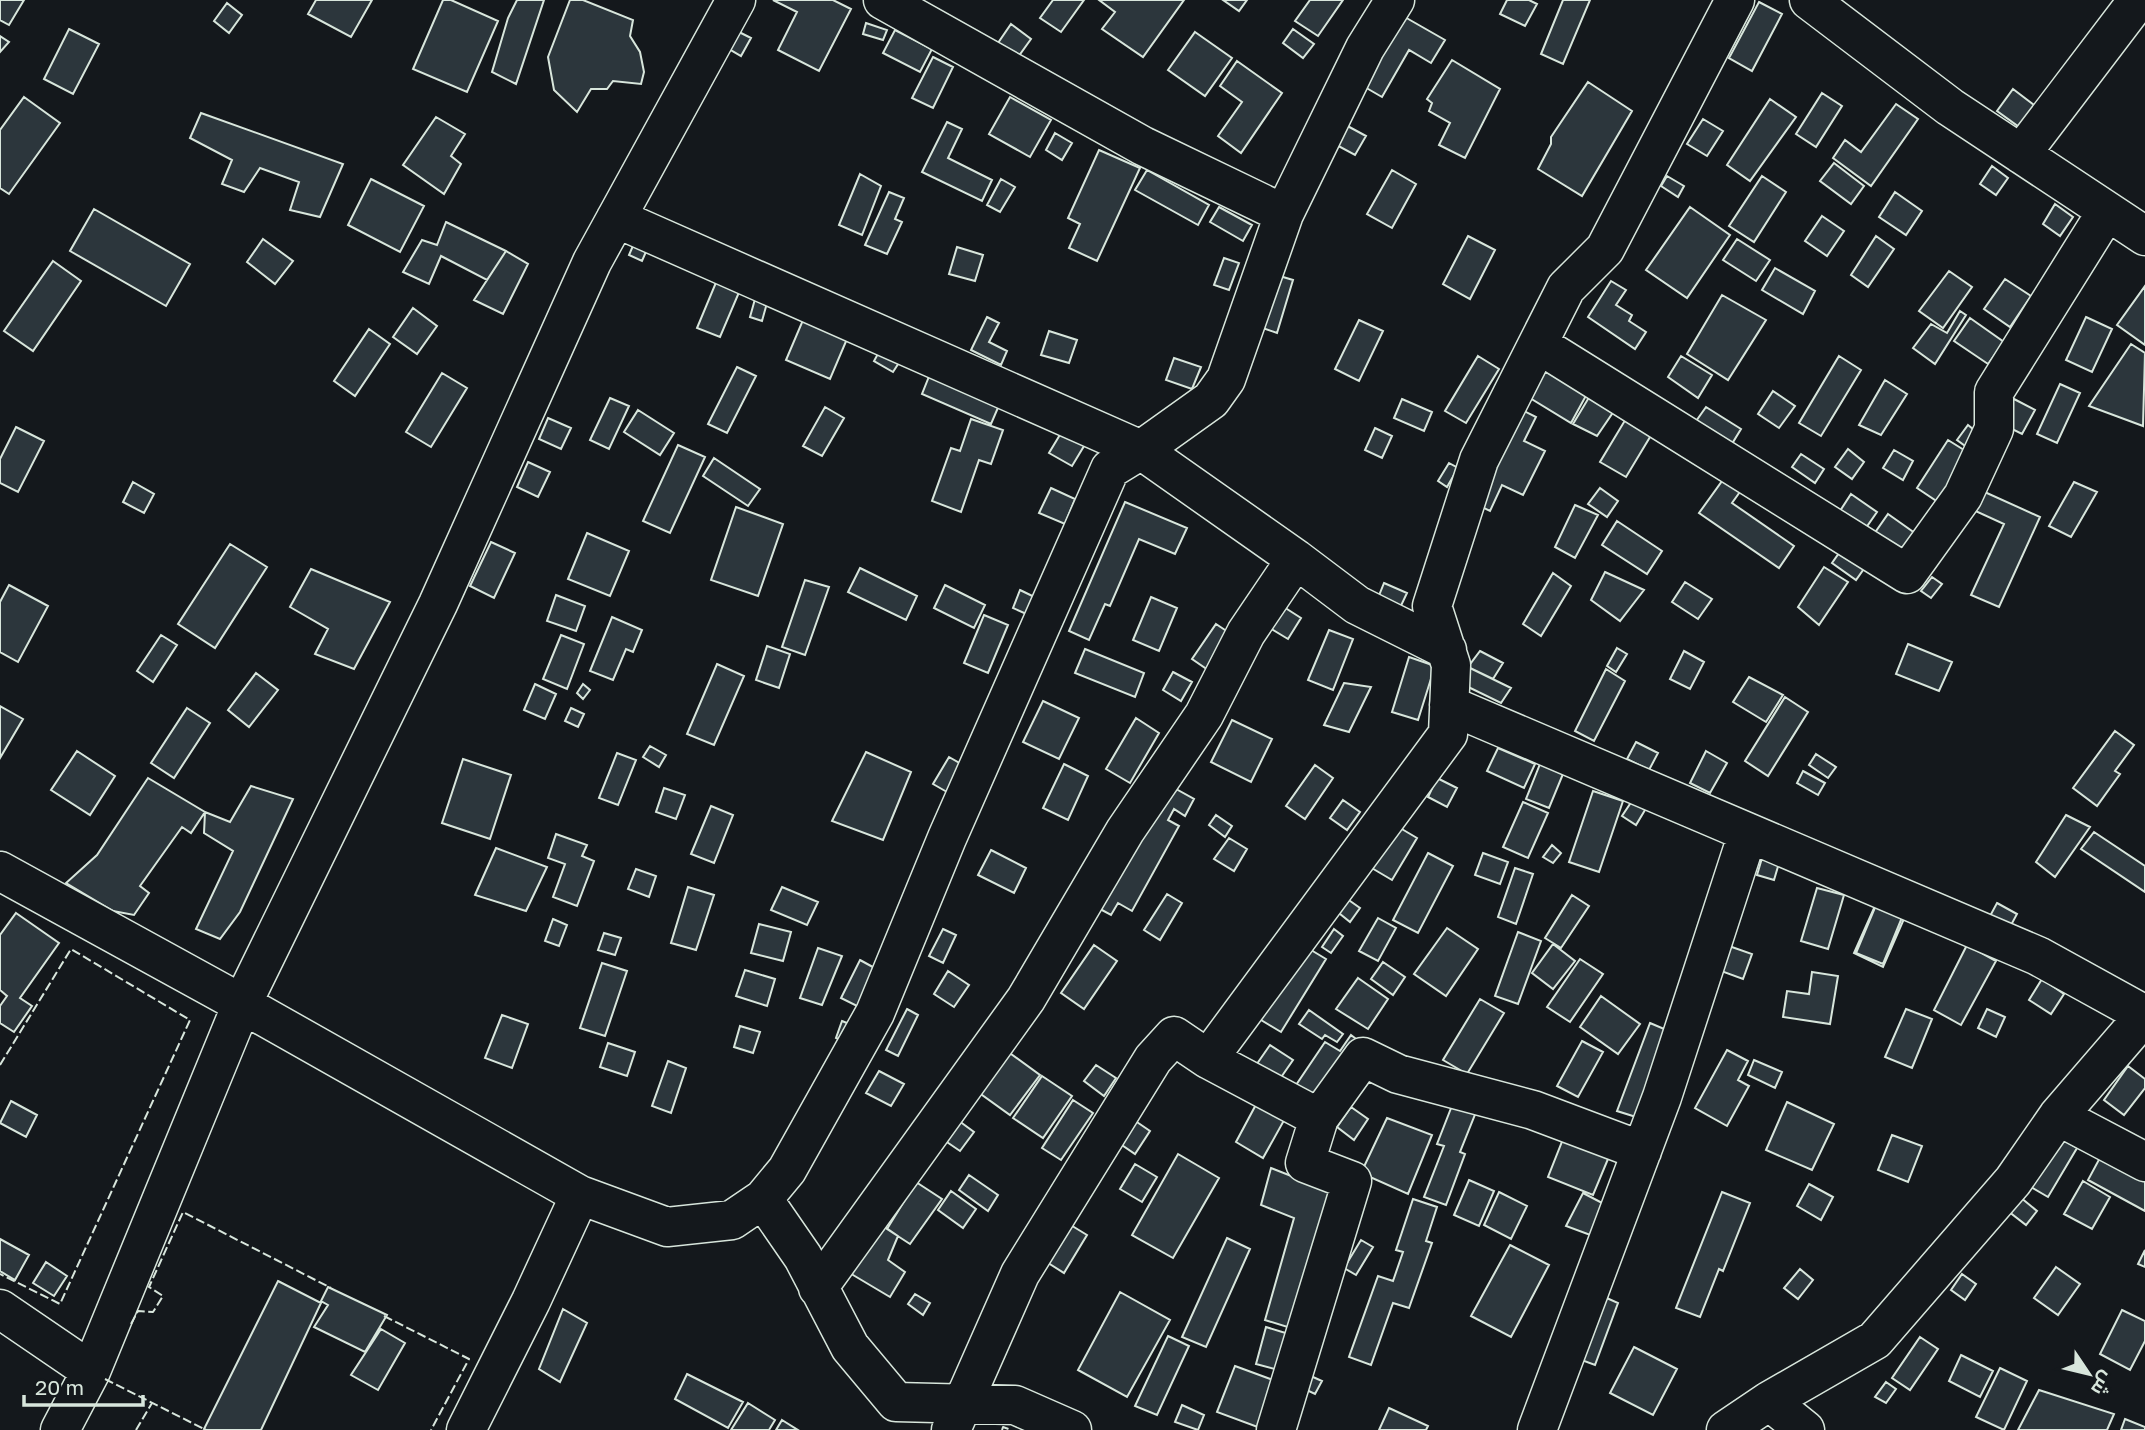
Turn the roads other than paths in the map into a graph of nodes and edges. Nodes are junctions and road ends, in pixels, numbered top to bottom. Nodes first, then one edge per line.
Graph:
1 (736, 0) edge
2 (883, 0) edge
3 (1395, 0) edge
4 (1735, 0) edge
5 (1809, 0) edge
6 (2138, 0) edge
7 (2021, 154) junction
8 (2107, 211) junction
9 (1284, 214) junction
10 (616, 218) junction
11 (2145, 236) edge
12 (1538, 344) junction
13 (1141, 450) junction
14 (1296, 559) junction
15 (1447, 649) junction
16 (1449, 705) junction
17 (1748, 833) junction
18 (0, 871) edge
19 (242, 1004) junction
20 (2145, 1015) edge
21 (1208, 1059) junction
22 (2058, 1116) junction
23 (1319, 1118) junction
24 (1642, 1151) junction
25 (2145, 1163) edge
26 (580, 1195) junction
27 (763, 1199) junction
28 (818, 1288) junction
29 (0, 1309) edge
30 (91, 1371) junction
31 (1769, 1401) junction
32 (957, 1417) edge
33 (473, 1428) edge
34 (60, 1430) edge
35 (1072, 1430) edge
36 (1276, 1430) edge
37 (1537, 1430) edge
38 (1726, 1430) edge
39 (1805, 1430) edge

1 - 10 street
2 - 9 street
3 - 9 street
4 - 12 street
5 - 7 street
6 - 7 street
7 - 8 street
8 - 11 street
8 - 12 street
9 - 13 street
10 - 13 street
10 - 19 street
12 - 15 street
13 - 14 street
13 - 27 street
14 - 15 street
14 - 28 street
15 - 16 street
16 - 17 street
16 - 21 street
17 - 20 street
17 - 24 street
18 - 19 street
19 - 26 street
19 - 30 street
20 - 22 street
21 - 23 street
21 - 32 street
22 - 25 street
22 - 31 street
23 - 24 street
23 - 36 street
24 - 37 street
26 - 27 street
26 - 33 street
27 - 28 street
28 - 32 street
29 - 30 street
30 - 34 street
31 - 38 street
31 - 39 street
32 - 35 street

